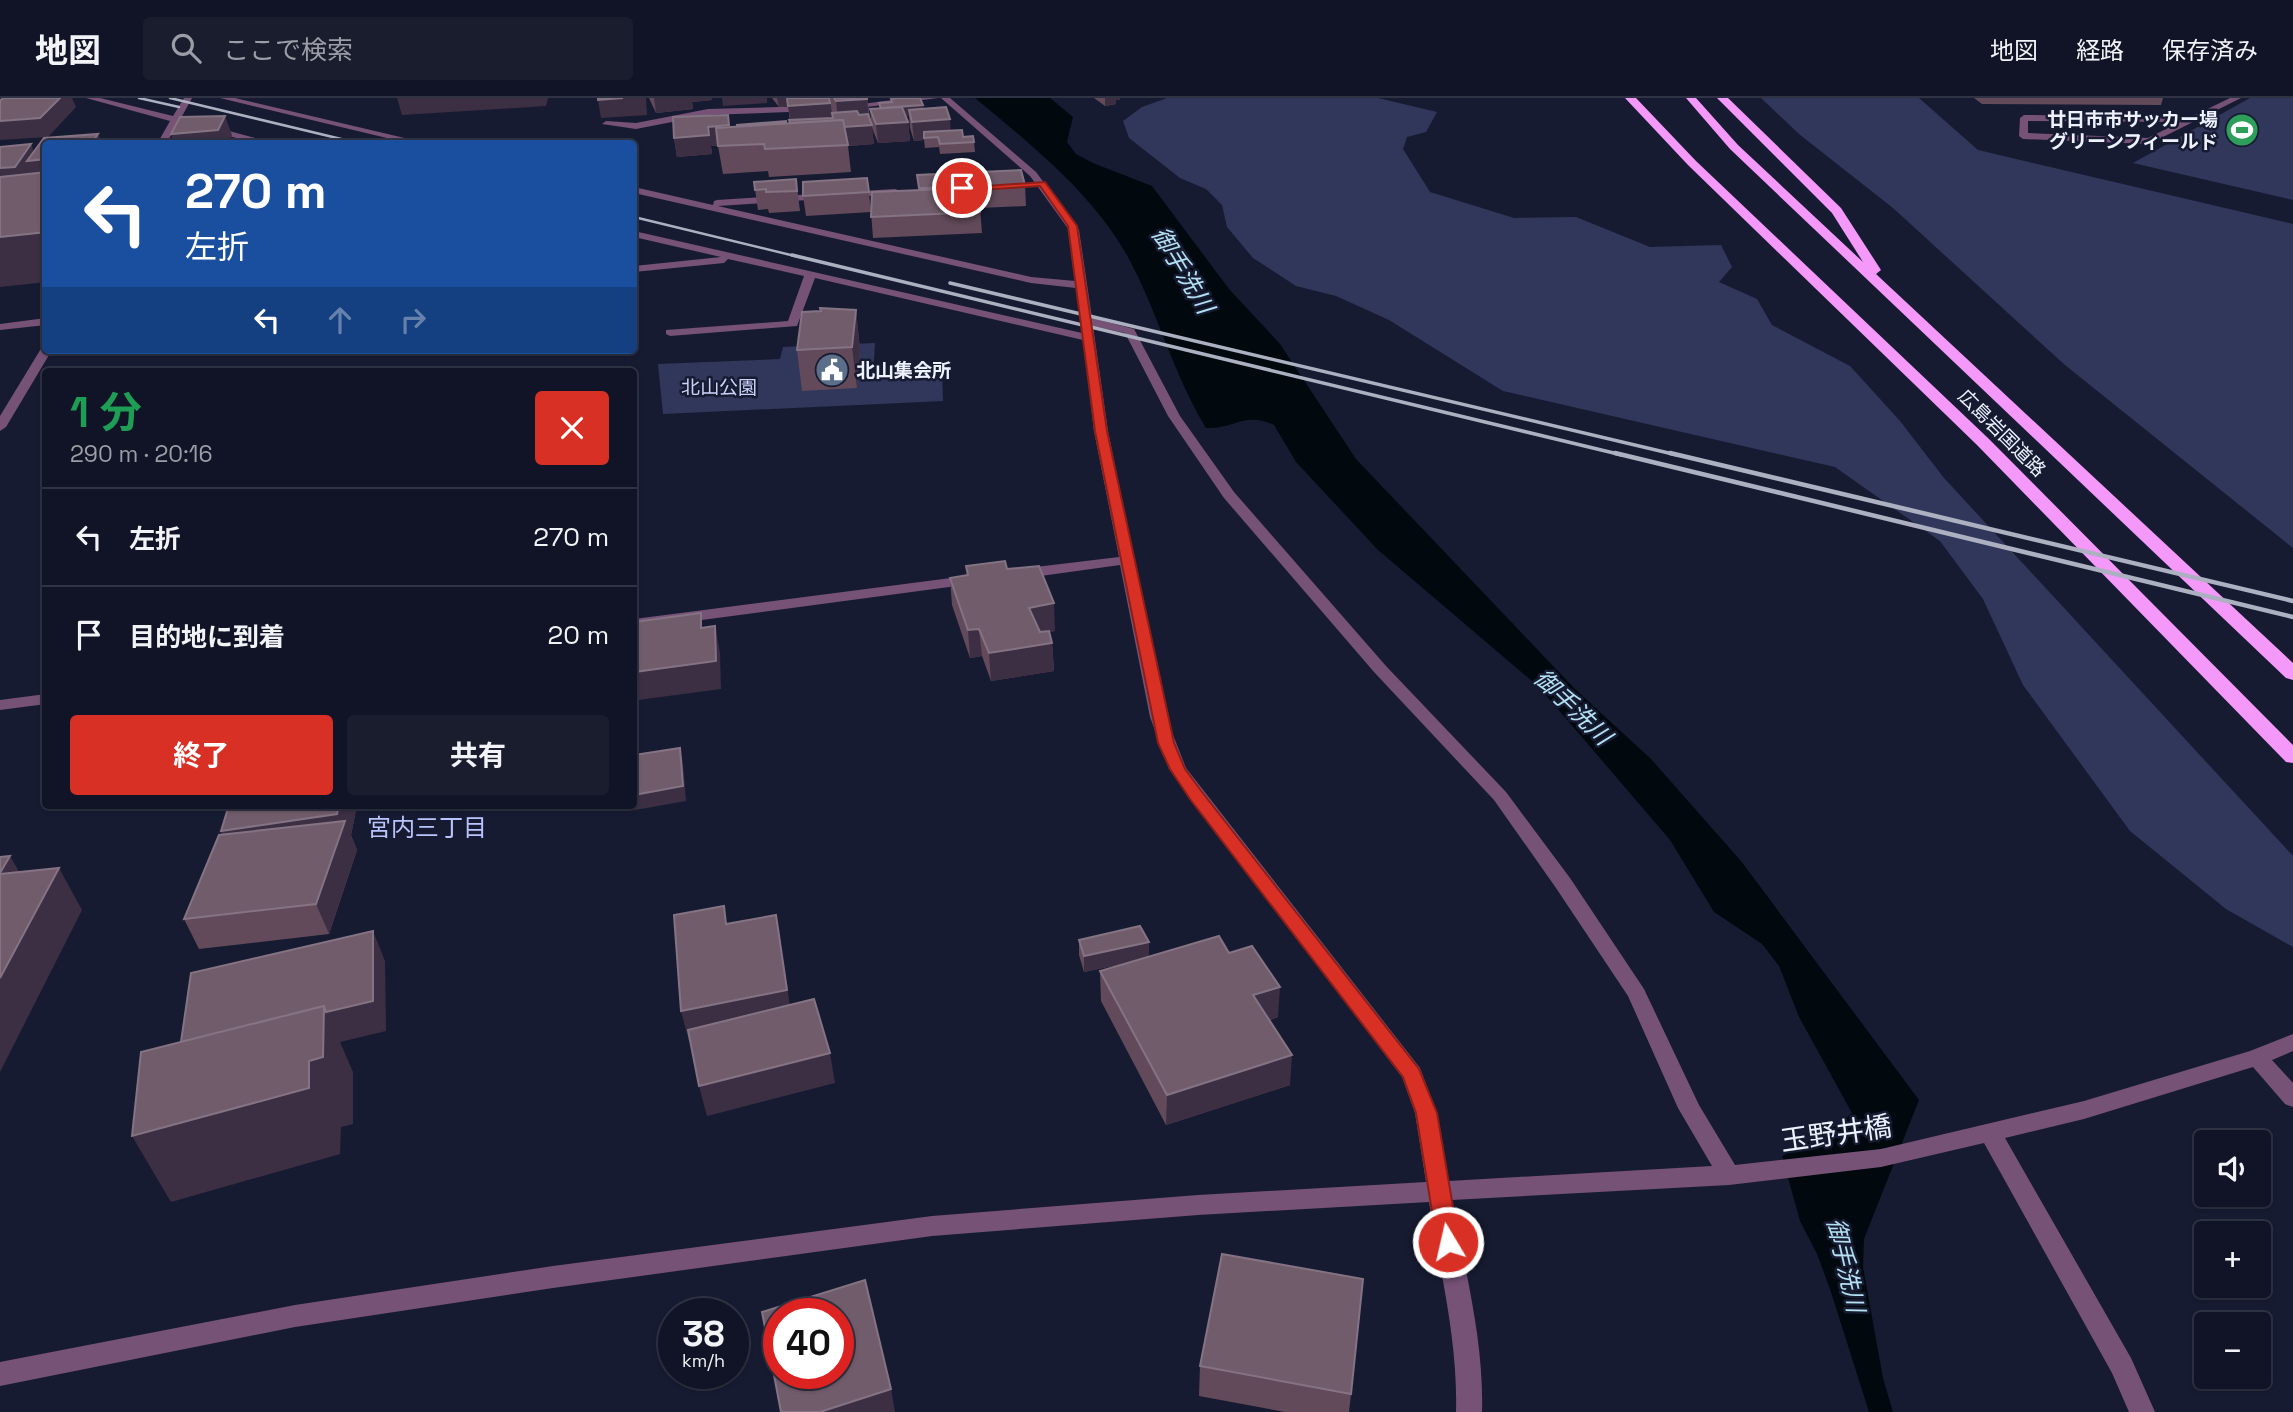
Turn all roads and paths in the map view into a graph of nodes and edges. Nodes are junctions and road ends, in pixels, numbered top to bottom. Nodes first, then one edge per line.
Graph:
1 (90, 98) edge
2 (188, 98) edge
3 (224, 98) edge
4 (934, 98) edge
5 (945, 98) edge
6 (1630, 98) edge
7 (1690, 98) edge
8 (1722, 98) edge
9 (2236, 98) edge
10 (834, 107) dead end
11 (821, 108) edge
12 (175, 118) junction
13 (2192, 121) junction
14 (606, 124) edge
15 (402, 138) junction
16 (163, 140) edge
17 (258, 140) edge
18 (397, 140) edge
19 (410, 140) edge
20 (637, 191) edge
21 (908, 192) edge
22 (700, 205) junction
23 (637, 235) edge
24 (737, 259) junction
25 (637, 269) edge
26 (810, 276) junction
27 (1082, 285) junction
28 (1915, 318) junction
29 (42, 322) edge
30 (0, 327) edge
31 (1089, 330) junction
32 (670, 332) dead end
33 (44, 354) edge
34 (0, 427) edge
35 (1127, 560) junction
36 (637, 624) edge
37 (2293, 674) edge
38 (42, 700) edge
39 (0, 705) edge
40 (2293, 757) edge
41 (2293, 1042) edge
42 (2257, 1057) junction
43 (2293, 1098) edge
44 (1991, 1134) junction
45 (1730, 1175) junction
46 (1440, 1192) junction
47 (0, 1374) edge
48 (1469, 1412) edge
49 (2141, 1412) edge

1 - 12 street
2 - 12 street
3 - 15 street
4 - 10 street
5 - 27 street
6 - 40 highway, 広島岩国道路
7 - 28 highway, 広島岩国道路
8 - 28 highway
9 - 13 street
11 - 14 street
12 - 16 street
12 - 17 street
13 - 13 street
15 - 18 street
15 - 19 street
20 - 22 street
21 - 22 street
22 - 27 street
23 - 24 street
24 - 25 street
24 - 26 street
26 - 31 street
26 - 32 street
27 - 31 street
28 - 37 highway, 広島岩国道路
29 - 30 street
31 - 35 street
31 - 45 street
33 - 34 street
35 - 36 street
35 - 46 street
38 - 39 street
41 - 42 street, 玉野井橋
42 - 43 street
42 - 44 street, 玉野井橋
44 - 45 street, 玉野井橋
44 - 49 street
45 - 46 street, 玉野井橋
46 - 47 street, 玉野井橋
46 - 48 street

